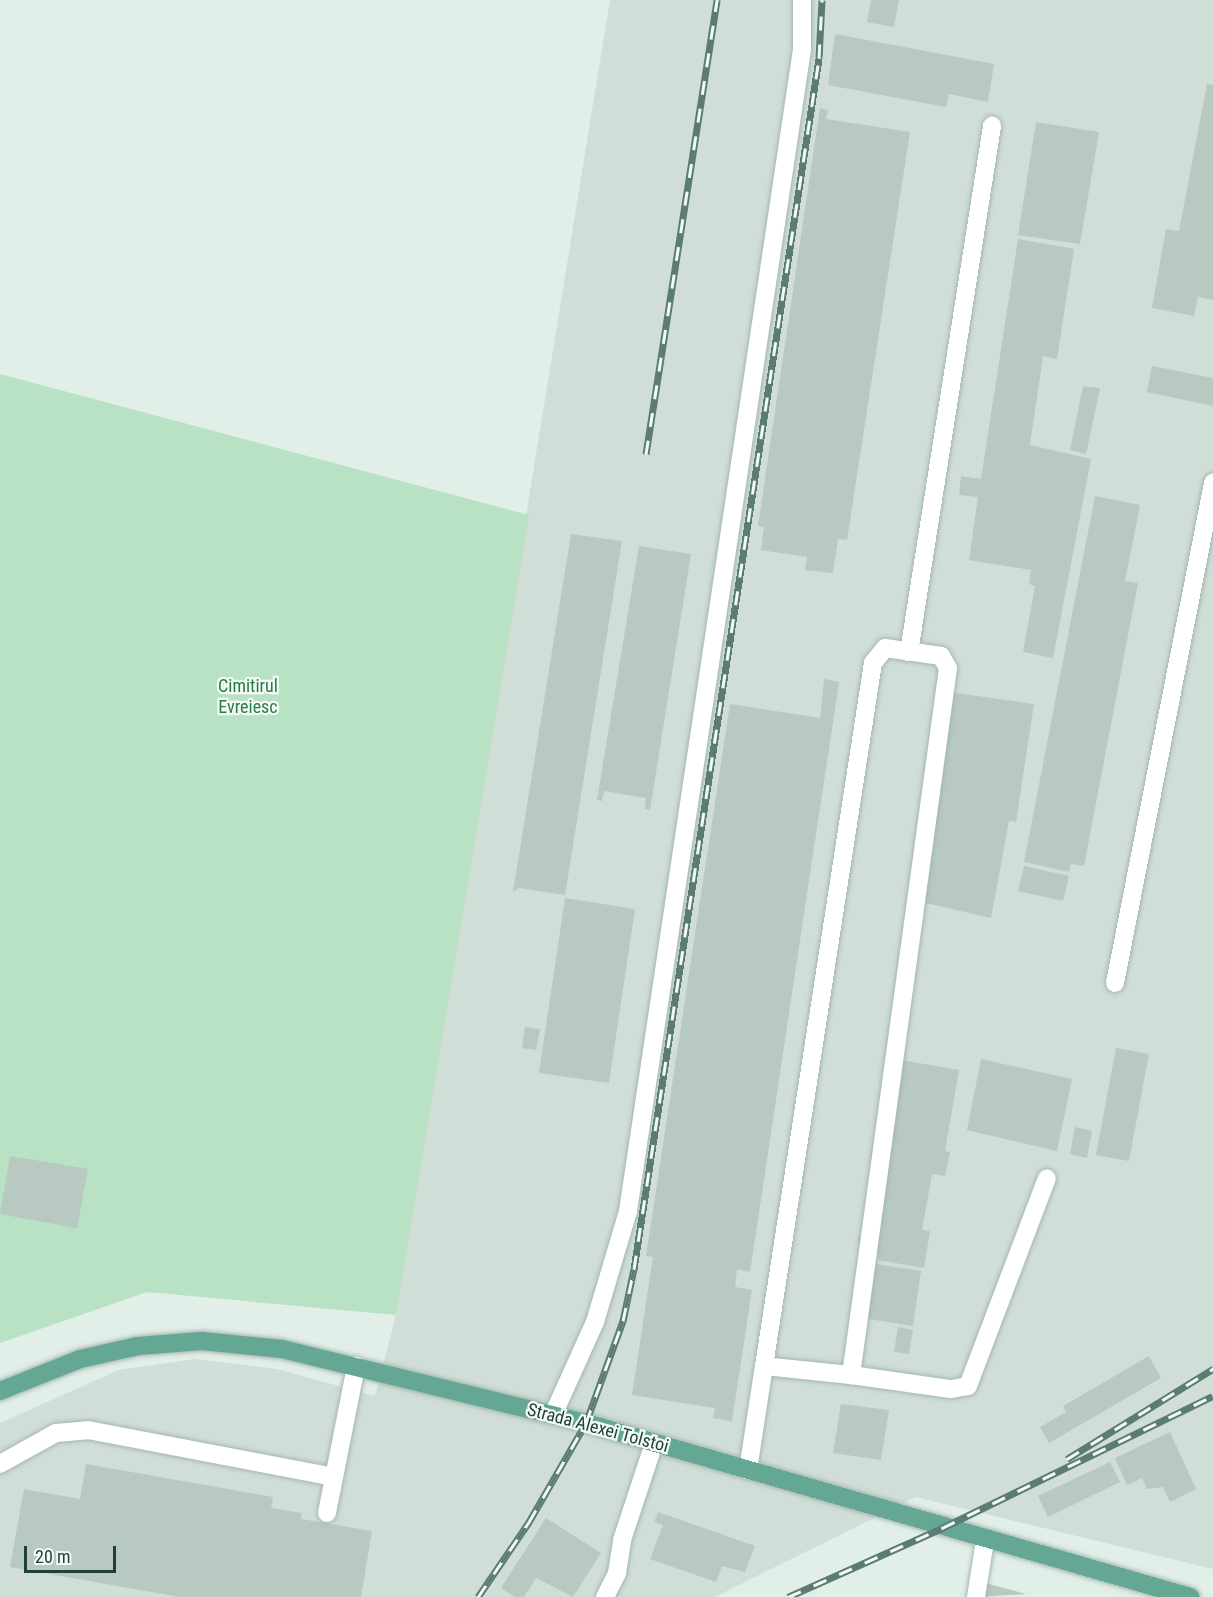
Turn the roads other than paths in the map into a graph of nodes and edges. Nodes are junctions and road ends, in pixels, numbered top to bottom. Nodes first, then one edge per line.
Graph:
1 (802, 0) edge
2 (992, 126) dead end
3 (1213, 483) edge
4 (909, 652) junction
5 (1114, 983) dead end
6 (1047, 1178) dead end
7 (356, 1366) junction
8 (764, 1366) junction
9 (851, 1375) junction
10 (0, 1391) edge
11 (553, 1415) junction
12 (654, 1443) junction
13 (0, 1464) edge
14 (748, 1470) junction
15 (334, 1477) junction
16 (327, 1513) dead end
17 (985, 1541) junction
18 (605, 1597) edge
19 (976, 1597) edge
20 (1190, 1597) edge

1 - 11 street
2 - 4 street
3 - 5 street
4 - 8 street
4 - 9 street
6 - 9 street
7 - 10 main road, Strada Alexei Tolstoi
7 - 11 main road, Strada Alexei Tolstoi
7 - 15 street
8 - 9 street
8 - 14 street
11 - 12 main road, Strada Alexei Tolstoi
12 - 14 main road, Strada Alexei Tolstoi
12 - 18 street
13 - 15 street
14 - 17 main road, Strada Alexei Tolstoi
15 - 16 street
17 - 19 street
17 - 20 main road, Strada Alexei Tolstoi

